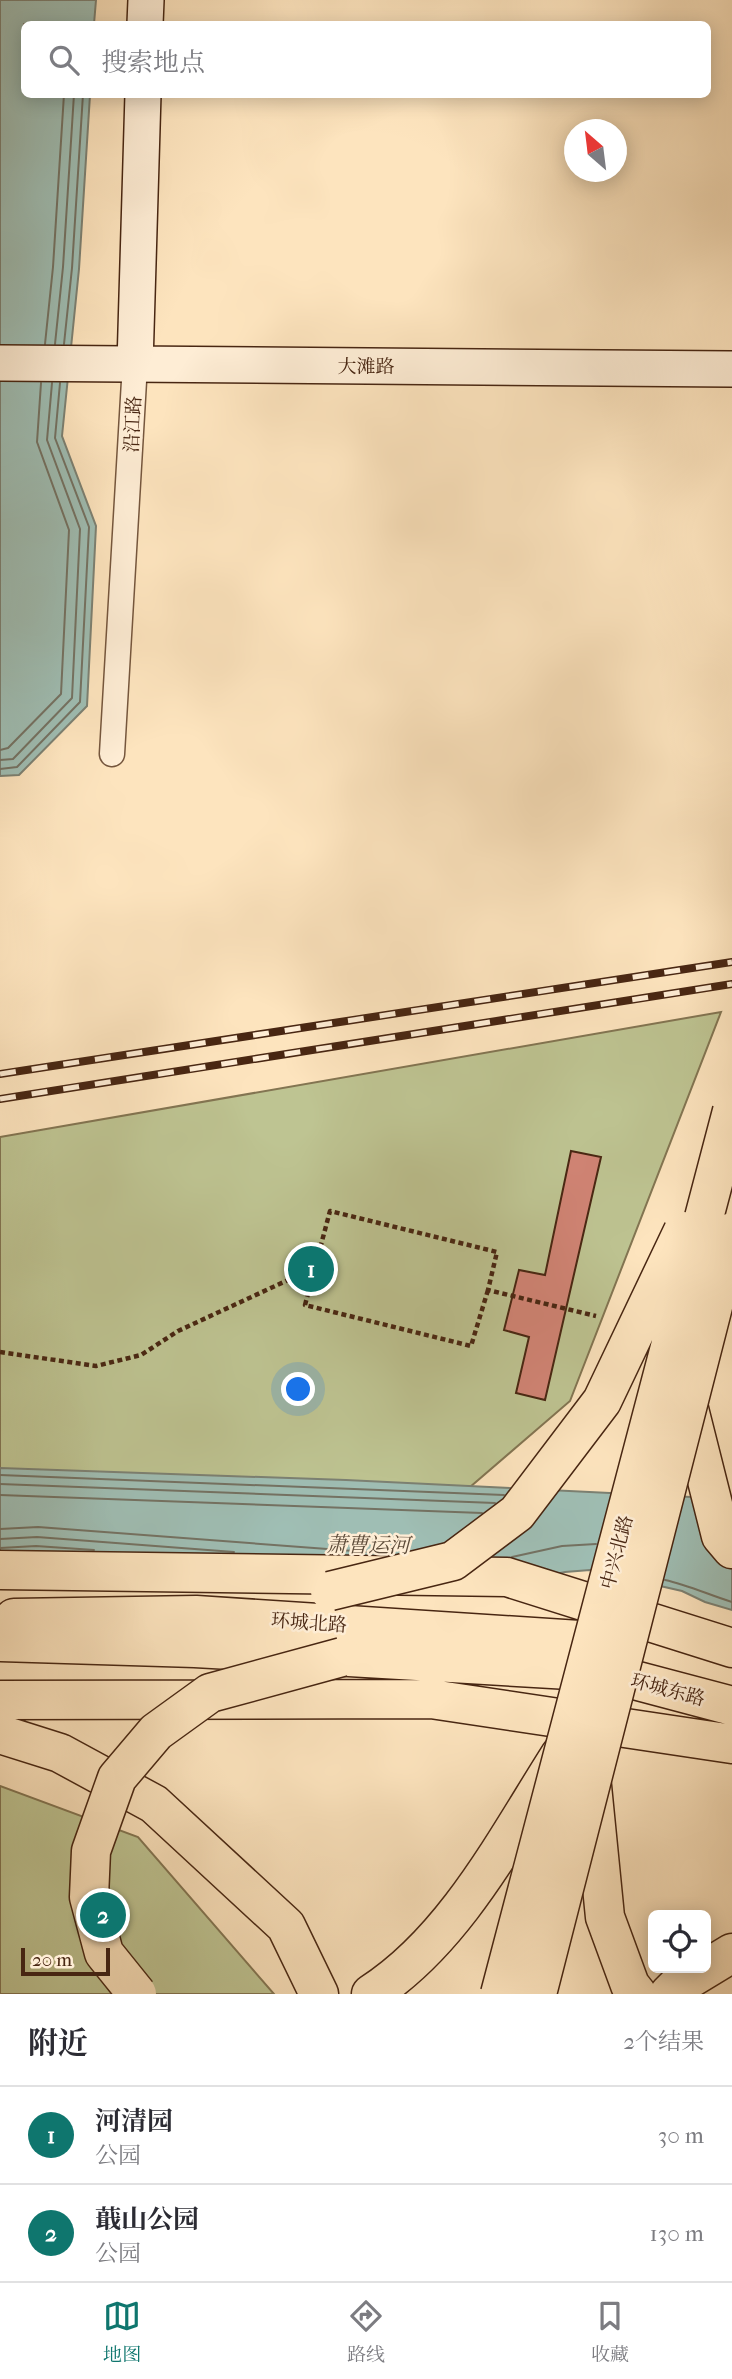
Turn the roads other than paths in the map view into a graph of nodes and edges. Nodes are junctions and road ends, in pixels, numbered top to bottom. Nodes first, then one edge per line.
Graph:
1 (146, 0) edge
2 (145, 21) edge
3 (143, 98) edge
4 (0, 363) edge
5 (135, 364) junction
6 (732, 369) edge
7 (113, 754) dead end
8 (732, 1111) edge
9 (722, 1150) junction
10 (732, 1232) edge
11 (688, 1405) junction
12 (732, 1549) edge
13 (0, 1570) edge
14 (0, 1597) edge
15 (0, 1618) edge
16 (196, 1631) junction
17 (0, 1642) edge
18 (732, 1648) edge
19 (611, 1656) junction
20 (342, 1657) junction
21 (732, 1670) edge
22 (0, 1700) edge
23 (732, 1706) edge
24 (0, 1734) edge
25 (732, 1744) edge
26 (565, 1747) junction
27 (591, 1782) junction
28 (732, 1953) edge
29 (137, 1994) edge
30 (319, 1994) edge
31 (371, 1994) edge
32 (500, 1994) edge
33 (537, 1994) edge
34 (637, 1994) edge
35 (669, 1994) edge

1 - 2 street
3 - 5 street, 沿江路
4 - 5 street, 大滩路
5 - 6 street, 大滩路
5 - 7 street, 沿江路
8 - 9 main road, 中兴北路, bridge
9 - 14 main road, bridge
9 - 26 main road, 中兴北路, bridge
10 - 11 main road, 中兴北路, bridge
11 - 12 main road
11 - 27 main road, 中兴北路, bridge
13 - 18 main road
15 - 16 main road, 环城北路
16 - 17 main road, 环城北路
16 - 19 main road, 环城北路
16 - 20 main road, 环城北路
19 - 20 main road, 环城北路
19 - 21 main road, 环城东路
19 - 23 main road, 环城东路
20 - 29 main road, bridge
22 - 25 main road
24 - 30 main road
26 - 31 main road
26 - 32 main road, 中兴北路, bridge
27 - 33 main road, 中兴北路, bridge
27 - 34 main road
28 - 35 main road

